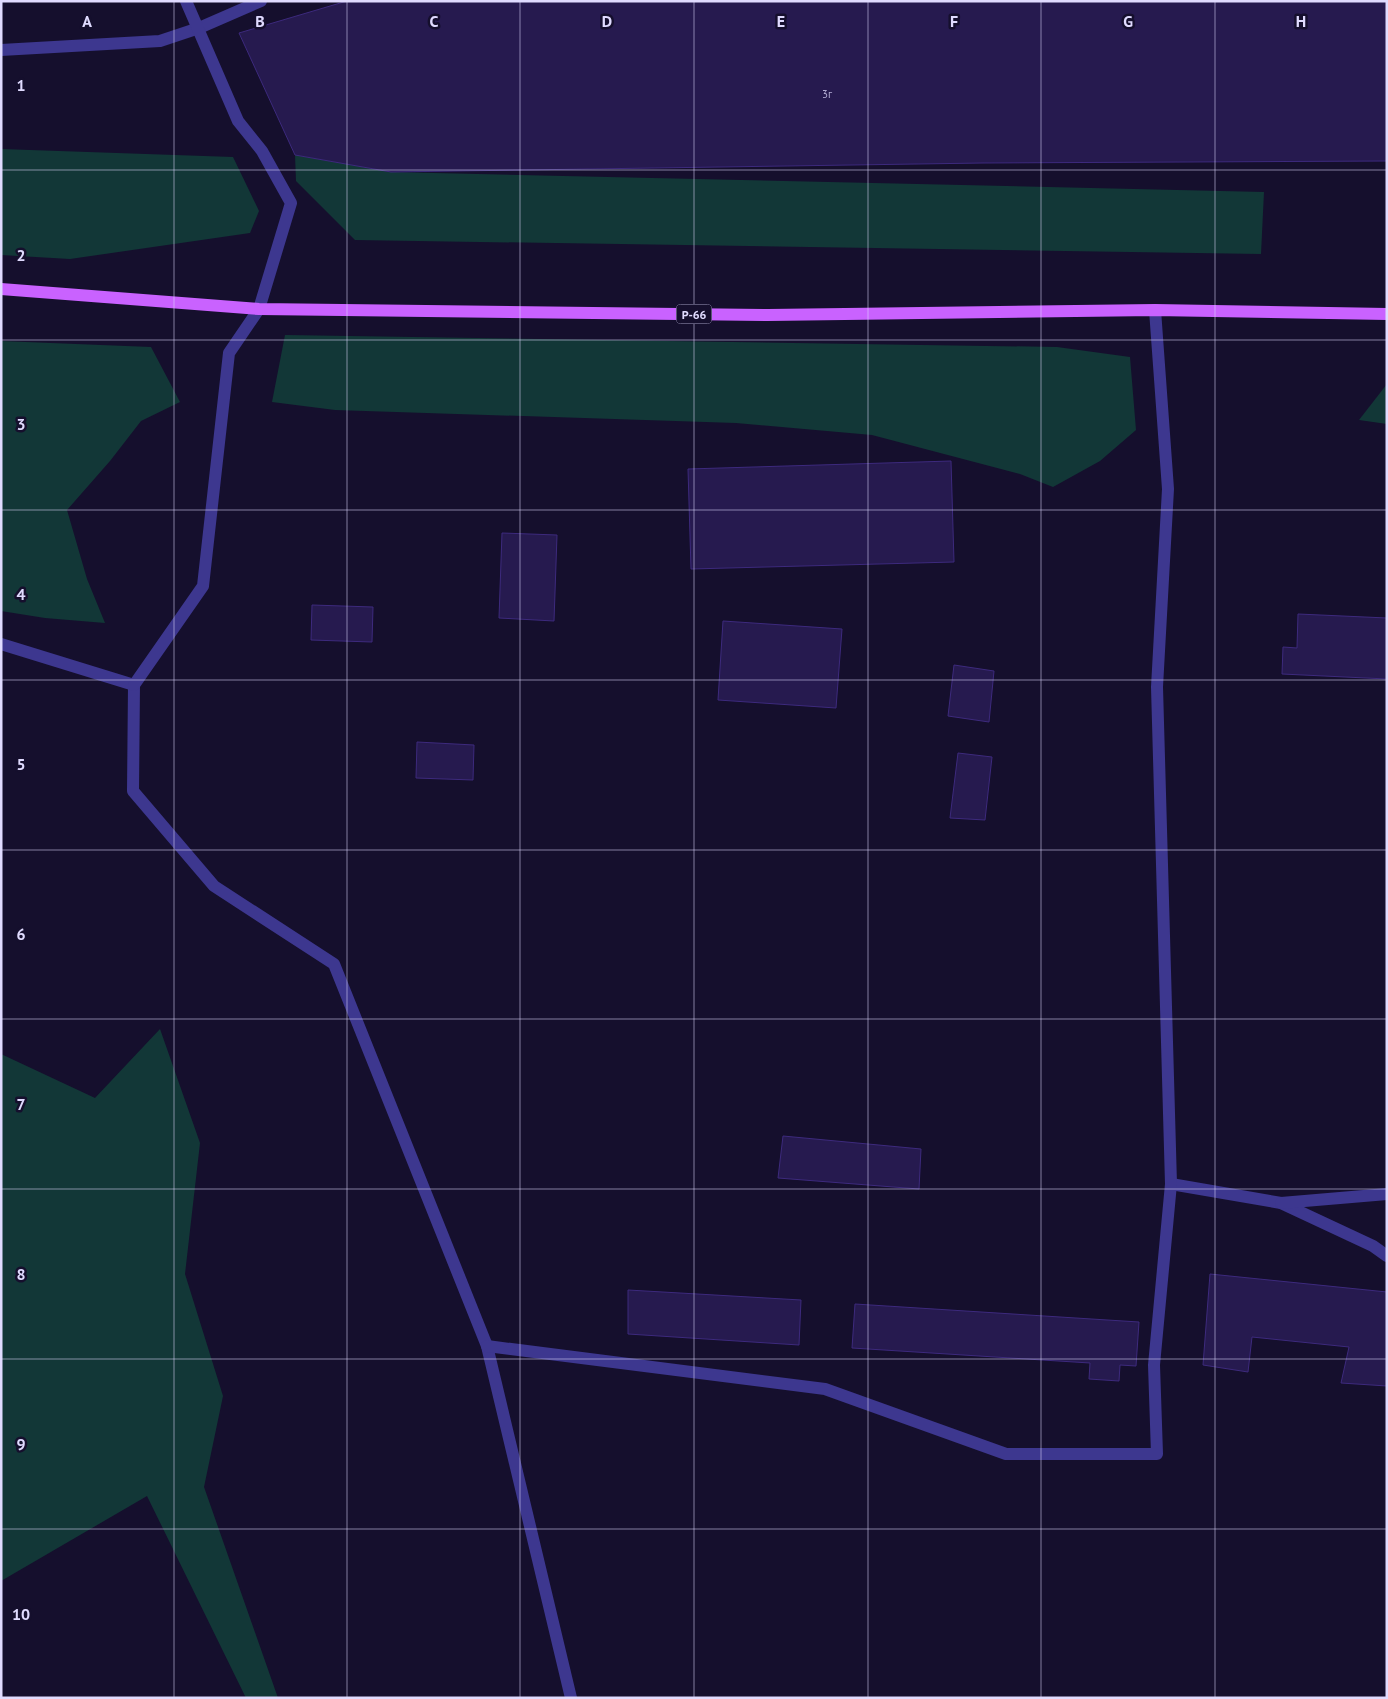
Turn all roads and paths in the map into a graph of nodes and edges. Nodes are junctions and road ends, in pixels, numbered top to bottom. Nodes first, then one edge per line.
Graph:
1 (186, 1) edge
2 (261, 1) edge
3 (199, 28) junction
4 (1, 50) edge
5 (1, 289) edge
6 (259, 309) junction
7 (1155, 310) junction
8 (1387, 314) edge
9 (1, 644) edge
10 (134, 685) junction
11 (1171, 1184) junction
12 (1387, 1194) edge
13 (1281, 1203) junction
14 (1387, 1256) edge
15 (487, 1346) junction
16 (571, 1698) edge

1 - 3 street
2 - 3 street
3 - 4 street
3 - 6 street
5 - 6 main road, Р-66
6 - 7 main road, Р-66
6 - 10 street
7 - 8 main road, Р-66
7 - 11 street
9 - 10 street
10 - 15 street
11 - 13 street
11 - 15 street
12 - 13 street
13 - 14 street
15 - 16 street

